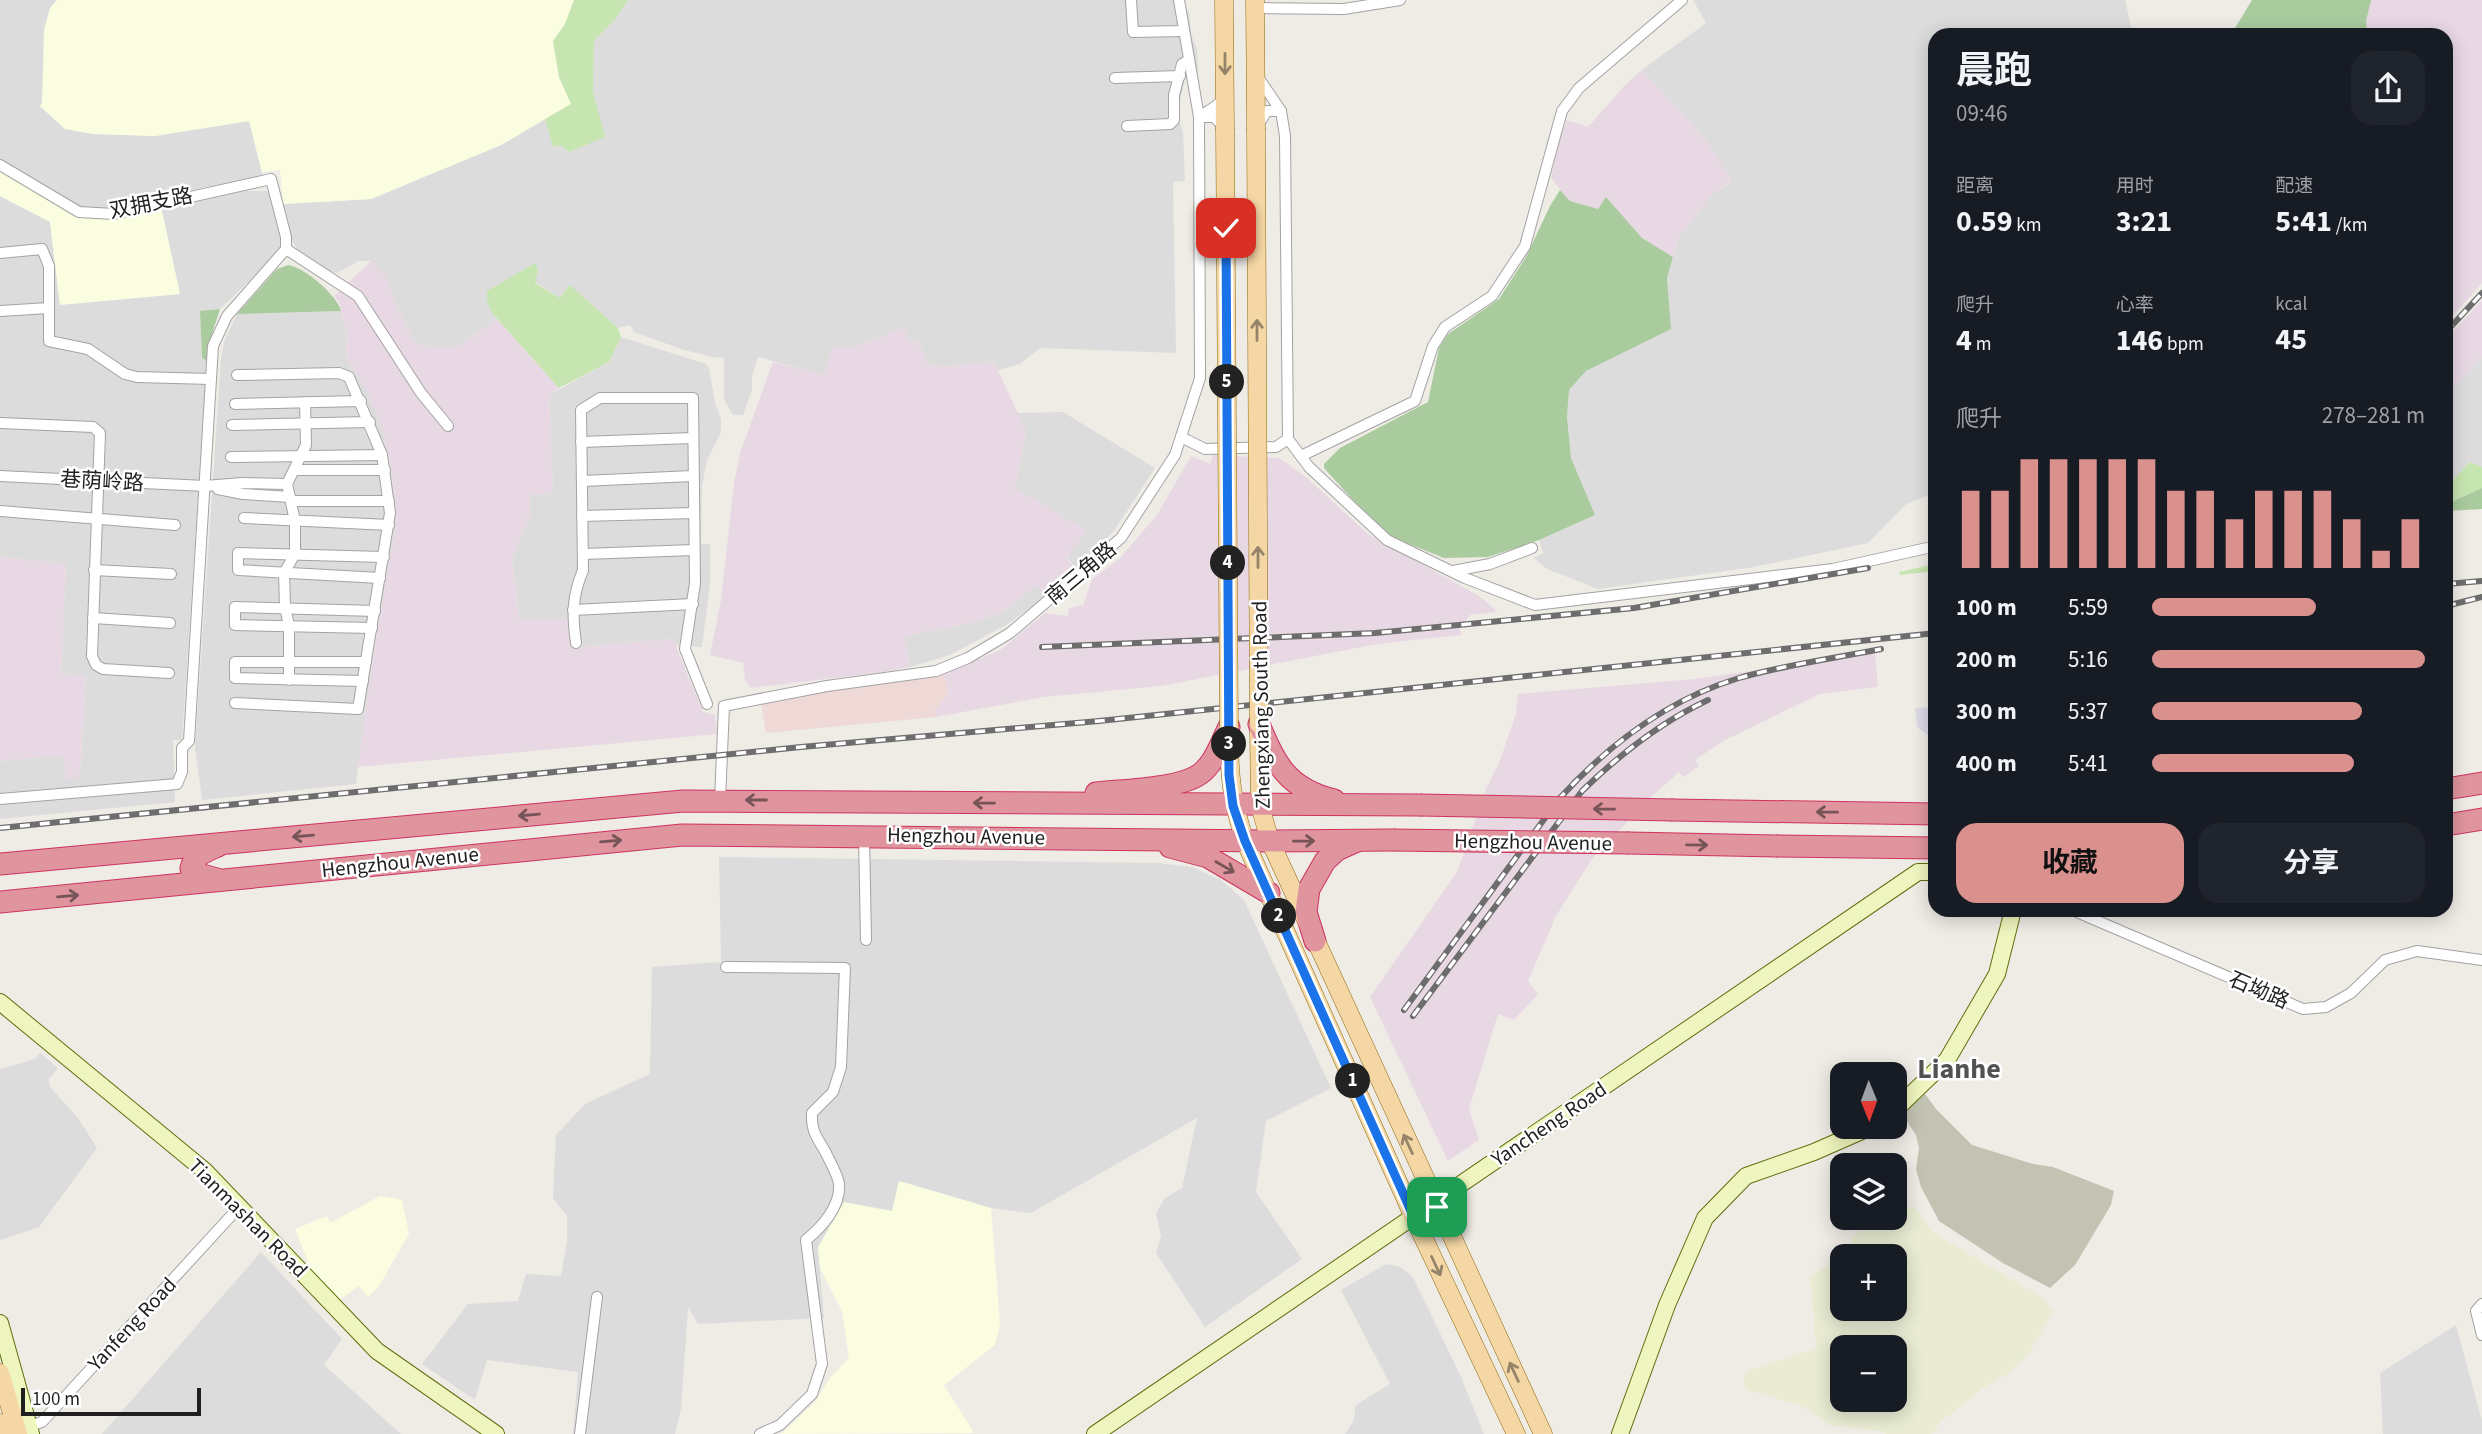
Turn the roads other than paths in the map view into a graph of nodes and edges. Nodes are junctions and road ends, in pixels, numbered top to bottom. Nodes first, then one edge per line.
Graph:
1 (1131, 0) edge
2 (1179, 0) edge
3 (1224, 0) edge
4 (1401, 0) edge
5 (1682, 0) edge
6 (1255, 4) edge
7 (1183, 31) junction
8 (1189, 60) junction
9 (1256, 74) junction
10 (1180, 76) junction
11 (1115, 78) dead end
12 (1225, 97) junction
13 (1281, 111) junction
14 (1199, 117) junction
15 (1127, 126) dead end
16 (1225, 128) junction
17 (1256, 128) junction
18 (0, 165) edge
19 (286, 249) junction
20 (0, 253) edge
21 (49, 308) junction
22 (0, 311) edge
23 (237, 375) dead end
24 (211, 379) junction
25 (361, 401) junction
26 (305, 402) junction
27 (234, 404) dead end
28 (370, 422) junction
29 (0, 423) edge
30 (306, 423) junction
31 (232, 425) dead end
32 (448, 426) dead end
33 (1181, 437) junction
34 (693, 438) junction
35 (1287, 439) junction
36 (581, 442) junction
37 (383, 455) junction
38 (302, 456) junction
39 (1301, 456) junction
40 (231, 457) dead end
41 (295, 470) junction
42 (385, 470) junction
43 (0, 476) edge
44 (694, 476) junction
45 (97, 481) junction
46 (582, 481) junction
47 (287, 484) junction
48 (205, 486) junction
49 (290, 499) junction
50 (389, 501) junction
51 (0, 511) edge
52 (694, 513) junction
53 (582, 516) junction
54 (244, 518) dead end
55 (96, 519) junction
56 (295, 520) junction
57 (175, 525) dead end
58 (389, 526) junction
59 (1532, 548) dead end
60 (1928, 548) edge
61 (694, 550) junction
62 (295, 554) junction
63 (583, 554) junction
64 (384, 557) junction
65 (94, 570) junction
66 (1452, 572) junction
67 (284, 573) junction
68 (171, 574) dead end
69 (380, 578) junction
70 (693, 604) junction
71 (285, 607) junction
72 (573, 610) junction
73 (375, 611) junction
74 (93, 618) junction
75 (170, 623) dead end
76 (289, 626) junction
77 (372, 628) junction
78 (576, 643) dead end
79 (290, 662) junction
80 (366, 662) junction
81 (169, 673) dead end
82 (289, 680) junction
83 (363, 681) junction
84 (235, 703) dead end
85 (707, 704) dead end
86 (1259, 724) junction
87 (1229, 727) junction
88 (2482, 783) edge
89 (1161, 785) junction
90 (2453, 788) edge
91 (0, 799) edge
92 (720, 801) junction
93 (1018, 803) junction
94 (1087, 804) junction
95 (1201, 805) junction
96 (1233, 806) junction
97 (1260, 806) junction
98 (1356, 806) junction
99 (1928, 814) edge
100 (2482, 819) edge
101 (2453, 824) edge
102 (863, 835) junction
103 (1088, 838) junction
104 (1137, 839) junction
105 (1358, 840) junction
106 (1245, 841) junction
107 (1270, 841) junction
108 (223, 843) junction
109 (1928, 848) edge
110 (0, 864) edge
111 (1928, 875) edge
112 (226, 881) junction
113 (1269, 894) junction
114 (0, 902) edge
115 (2011, 917) edge
116 (2088, 917) edge
117 (866, 940) dead end
118 (1315, 941) junction
119 (2482, 960) edge
120 (726, 967) dead end
121 (0, 1002) edge
122 (0, 1012) edge
123 (1908, 1098) edge
124 (1844, 1139) edge
125 (1436, 1205) junction
126 (238, 1208) junction
127 (1415, 1219) junction
128 (597, 1297) dead end
129 (2482, 1304) edge
130 (0, 1323) edge
131 (2482, 1335) edge
132 (0, 1373) edge
133 (16, 1430) edge
134 (486, 1434) edge
135 (496, 1434) edge
136 (580, 1434) edge
137 (760, 1434) edge
138 (1095, 1434) edge
139 (1107, 1434) edge
140 (1516, 1434) edge
141 (1543, 1434) edge
142 (1620, 1434) edge

1 - 7 street
2 - 7 street, 南三角路
3 -> 12 main road, Zhengxiang South Road
4 - 6 street
5 - 39 street
6 - 9 main road, Zhengxiang South Road
7 - 8 street, 南三角路
8 - 10 street
8 - 14 street, 南三角路
9 - 13 street
9 - 17 main road, Zhengxiang South Road
10 - 11 street
10 - 15 street
12 - 14 street
12 - 16 main road, Zhengxiang South Road
13 - 17 street
13 - 35 street
14 - 16 street
14 - 33 street, 南三角路
16 - 87 main road, Zhengxiang South Road, bridge
86 -> 17 main road, Zhengxiang South Road, bridge
18 - 19 street, 双拥支路
19 - 24 street
19 - 32 street
20 - 21 street
21 - 22 street
21 - 24 street
23 - 25 street
24 - 48 street
25 - 26 street
25 - 28 street
26 - 27 street
26 - 30 street
28 - 30 street
28 - 37 street
29 - 45 street
30 - 31 street
30 - 38 street
33 - 35 street
33 - 92 street, 南三角路
34 - 36 street
34 - 36 street
34 - 44 street
35 - 39 street
36 - 46 street
37 - 38 street
37 - 42 street
38 - 40 street
38 - 41 street
39 - 66 street
41 - 42 street
41 - 47 street
42 - 50 street
43 - 45 street, 巷荫岭路
44 - 46 street
44 - 52 street
45 - 48 street, 巷荫岭路
45 - 55 street
46 - 53 street
47 - 48 street
47 - 49 street
48 - 49 street
48 - 91 street
49 - 50 street
49 - 56 street
50 - 58 street
51 - 55 street
52 - 53 street
52 - 61 street
53 - 63 street
54 - 56 street
55 - 57 street
55 - 65 street
56 - 58 street
56 - 62 street
58 - 64 street
59 - 66 street
60 - 66 street
61 - 63 street
61 - 70 street
62 - 64 street
62 - 67 street
62 - 67 street
63 - 72 street
64 - 69 street
65 - 68 street
65 - 74 street
67 - 69 street
67 - 71 street
69 - 73 street
70 - 72 street
70 - 85 street
71 - 73 street
71 - 76 street
71 - 76 street
72 - 78 street
73 - 77 street
74 - 75 street
74 - 81 street
76 - 77 street
76 - 79 street
77 - 80 street
79 - 80 street
79 - 82 street
79 - 82 street
80 - 83 street
82 - 83 street
83 - 84 street
86 - 97 main road, Zhengxiang South Road
86 - 98 highway
87 - 89 highway
87 - 96 main road, Zhengxiang South Road
88 - 90 highway
89 - 93 highway
89 - 95 highway
93 -> 92 highway, Hengzhou Avenue
92 -> 108 highway, Hengzhou Avenue
93 - 94 highway, Hengzhou Avenue
94 - 95 highway, Hengzhou Avenue
94 - 103 highway
95 - 96 highway, Hengzhou Avenue
96 - 97 highway, Hengzhou Avenue
96 - 106 main road, Zhengxiang South Road
97 - 98 highway, Hengzhou Avenue
97 - 107 main road, Zhengxiang South Road
99 -> 98 highway, Hengzhou Avenue, bridge
100 - 101 highway
102 - 103 highway, Hengzhou Avenue
112 -> 102 highway, Hengzhou Avenue
102 - 117 street
103 - 104 highway, Hengzhou Avenue
104 - 106 highway, Hengzhou Avenue
104 -> 113 highway
107 -> 105 highway, Hengzhou Avenue
105 -> 109 highway, Hengzhou Avenue, bridge
105 - 118 highway
106 - 107 highway, Hengzhou Avenue
106 - 113 main road, Zhengxiang South Road
107 - 118 main road, Zhengxiang South Road
108 - 110 highway, Hengzhou Avenue
108 - 112 highway
111 - 125 street, Yancheng Road
114 -> 112 highway, Hengzhou Avenue
113 - 127 main road, Zhengxiang South Road
115 - 123 street
116 - 119 street, 石坳路
125 -> 118 main road, Zhengxiang South Road
120 - 137 street
121 - 126 street, Tianmashan Road
122 - 126 street, Tianmashan Road
124 - 142 street
125 - 127 street, Yancheng Road
141 -> 125 main road, Zhengxiang South Road
126 - 133 street, Yanfeng Road
126 - 134 street, Tianmashan Road
126 - 135 street, Tianmashan Road
127 - 138 street, Yancheng Road
127 - 139 street, Yancheng Road
127 -> 140 main road, Zhengxiang South Road
128 - 136 street
129 - 131 street
130 - 133 street
132 - 133 main road

